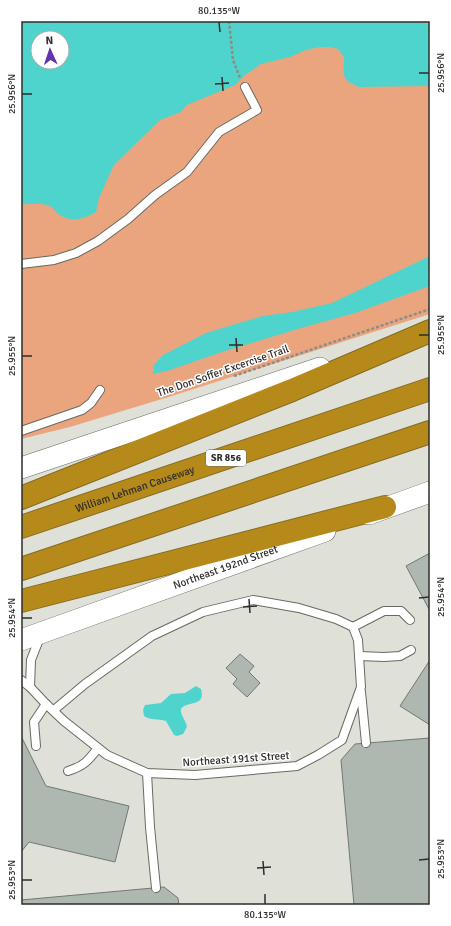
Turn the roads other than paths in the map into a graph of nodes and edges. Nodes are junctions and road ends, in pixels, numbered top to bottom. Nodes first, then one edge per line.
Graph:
1 (245, 87) road end
2 (21, 264) edge
3 (430, 331) edge
4 (430, 389) edge
5 (100, 390) dead end
6 (21, 431) edge
7 (430, 432) edge
8 (21, 468) edge
9 (430, 492) edge
10 (21, 498) edge
11 (385, 507) junction
12 (21, 527) edge
13 (21, 569) edge
14 (21, 602) edge
15 (410, 620) dead end
16 (353, 628) junction
17 (42, 633) junction
18 (21, 640) edge
19 (411, 650) dead end
20 (359, 656) junction
21 (21, 680) edge
22 (30, 687) junction
23 (361, 687) junction
24 (46, 704) junction
25 (54, 710) junction
26 (366, 743) dead end
27 (36, 746) dead end
28 (98, 748) junction
29 (68, 771) dead end
30 (147, 773) junction
31 (156, 888) dead end

1 - 2 lane
3 - 8 street
3 - 10 highway
4 - 12 highway, William Lehman Causeway / SR 856
5 - 6 lane
7 - 13 highway
9 - 11 street, Northeast 192nd Street
11 - 14 highway
11 - 17 street, Northeast 192nd Street
15 - 16 lane
16 - 20 lane, Northeast 191st Street
16 - 25 lane
17 - 18 street, Northeast 192nd Street
17 - 22 lane
19 - 20 lane
20 - 23 lane, Northeast 191st Street
21 - 22 lane, Northeast 191st Street
22 - 24 lane, Northeast 191st Street
23 - 26 lane
23 - 30 lane, Northeast 191st Street
24 - 25 lane, Northeast 191st Street
24 - 27 lane
25 - 28 lane, Northeast 191st Street
28 - 29 lane
28 - 30 lane, Northeast 191st Street
30 - 31 lane

